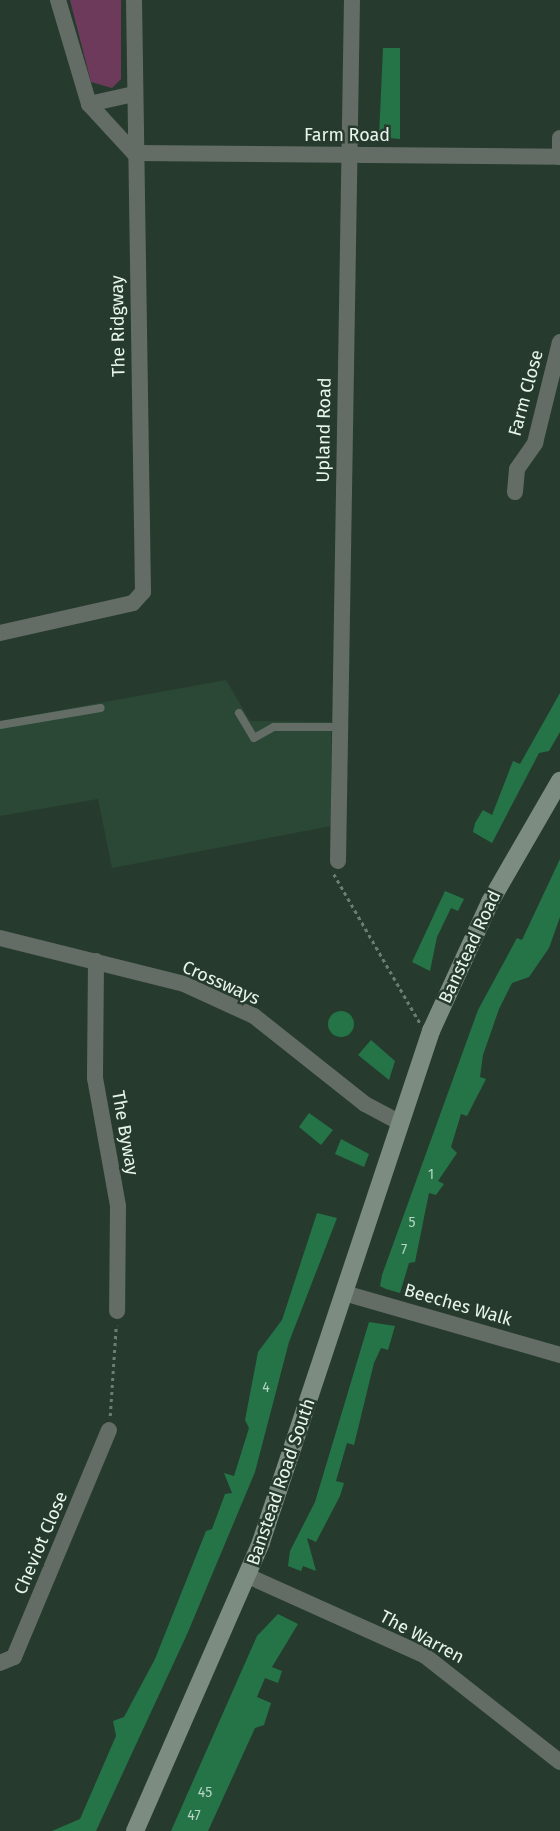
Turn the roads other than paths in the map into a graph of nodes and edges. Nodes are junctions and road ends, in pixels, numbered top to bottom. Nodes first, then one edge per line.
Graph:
1 (58, 0) edge
2 (134, 0) edge
3 (352, 0) edge
4 (134, 94) junction
5 (89, 104) junction
6 (560, 138) edge
7 (134, 153) junction
8 (347, 154) junction
9 (560, 157) edge
10 (560, 342) edge
11 (515, 492) dead end
12 (0, 633) edge
13 (101, 708) dead end
14 (239, 713) dead end
15 (0, 725) edge
16 (340, 727) junction
17 (560, 781) edge
18 (338, 861) road end
19 (0, 938) edge
20 (96, 961) junction
21 (399, 1122) junction
22 (344, 1293) junction
23 (117, 1311) road end
24 (560, 1355) edge
25 (109, 1430) road end
26 (248, 1576) junction
27 (0, 1663) edge
28 (560, 1762) edge
29 (135, 1831) edge

1 - 5 street
2 - 4 street, The Ridgway
3 - 8 street, Upland Road
4 - 5 street
4 - 7 street, The Ridgway
5 - 7 street
6 - 9 street
7 - 8 street, Farm Road
7 - 12 street, The Ridgway
8 - 9 street, Farm Road
8 - 16 street, Upland Road
10 - 11 street, Farm Close
13 - 15 lane
14 - 16 lane
16 - 18 street, Upland Road
17 - 21 street, Banstead Road
19 - 20 street, Crossways
20 - 21 street, Crossways
20 - 23 street, The Byway
21 - 22 street, Banstead Road South
22 - 24 street, Beeches Walk
22 - 26 street, Banstead Road South
25 - 27 street, Cheviot Close
26 - 28 street, The Warren
26 - 29 street, Banstead Road South

